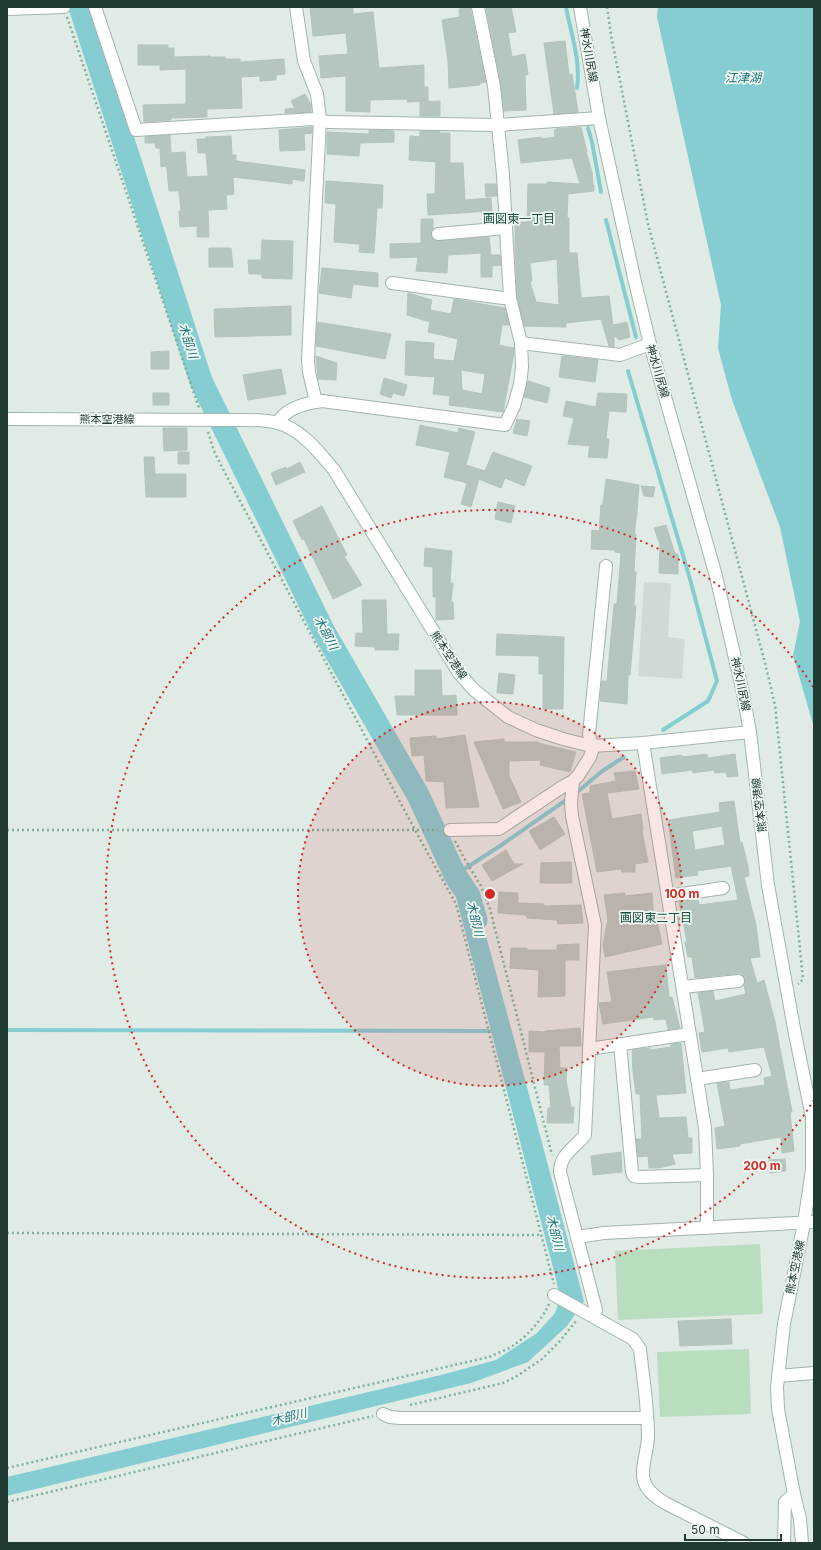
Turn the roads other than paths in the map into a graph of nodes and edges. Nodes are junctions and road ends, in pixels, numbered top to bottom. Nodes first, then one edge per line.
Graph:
1 (64, 7) edge
2 (95, 7) edge
3 (296, 7) edge
4 (478, 7) edge
5 (580, 7) edge
6 (7, 9) edge
7 (600, 118) junction
8 (320, 120) junction
9 (498, 125) junction
10 (506, 228) junction
11 (438, 234) dead end
12 (392, 283) dead end
13 (510, 298) junction
14 (521, 343) junction
15 (650, 344) junction
16 (316, 402) junction
17 (7, 419) edge
18 (278, 423) junction
19 (606, 566) dead end
20 (750, 732) junction
21 (644, 743) junction
22 (591, 746) junction
23 (573, 784) junction
24 (444, 830) road end
25 (723, 888) dead end
26 (668, 896) junction
27 (738, 980) dead end
28 (683, 987) junction
29 (689, 1034) junction
30 (620, 1044) junction
31 (589, 1049) junction
32 (755, 1070) dead end
33 (696, 1079) junction
34 (707, 1175) junction
35 (809, 1223) edge
36 (707, 1228) junction
37 (577, 1237) junction
38 (555, 1296) road end
39 (587, 1313) junction
40 (814, 1374) edge
41 (778, 1376) junction
42 (383, 1414) road end
43 (647, 1418) junction
44 (794, 1494) junction
45 (744, 1543) edge
46 (784, 1543) edge
47 (802, 1543) edge

1 - 6 street
2 - 8 street
3 - 8 street
4 - 9 street
5 - 7 street, 神水川尻線
7 - 9 street
7 - 15 street, 神水川尻線
8 - 9 street
8 - 16 street
9 - 10 street
10 - 11 street
10 - 13 street
12 - 13 street
13 - 14 street
14 - 15 street
14 - 16 street
15 - 20 street, 神水川尻線
16 - 18 street
17 - 18 street, 熊本空港線
18 - 22 street, 熊本空港線
19 - 22 street
20 - 21 street, 熊本空港線
20 - 35 street, 熊本空港線
21 - 22 street, 熊本空港線
21 - 26 street
22 - 23 street
23 - 24 street
23 - 31 street
25 - 26 street
26 - 28 street
27 - 28 street
28 - 29 street
29 - 30 street
29 - 33 street
30 - 31 street
30 - 34 street
31 - 37 street
32 - 33 street
33 - 34 street
34 - 36 street
35 - 36 street
35 - 41 street, 熊本空港線
36 - 37 street
37 - 39 street
38 - 39 street
39 - 43 street
40 - 41 street
41 - 44 street, 熊本空港線
42 - 43 street
43 - 45 street
44 - 46 street
44 - 47 street, 熊本空港線

